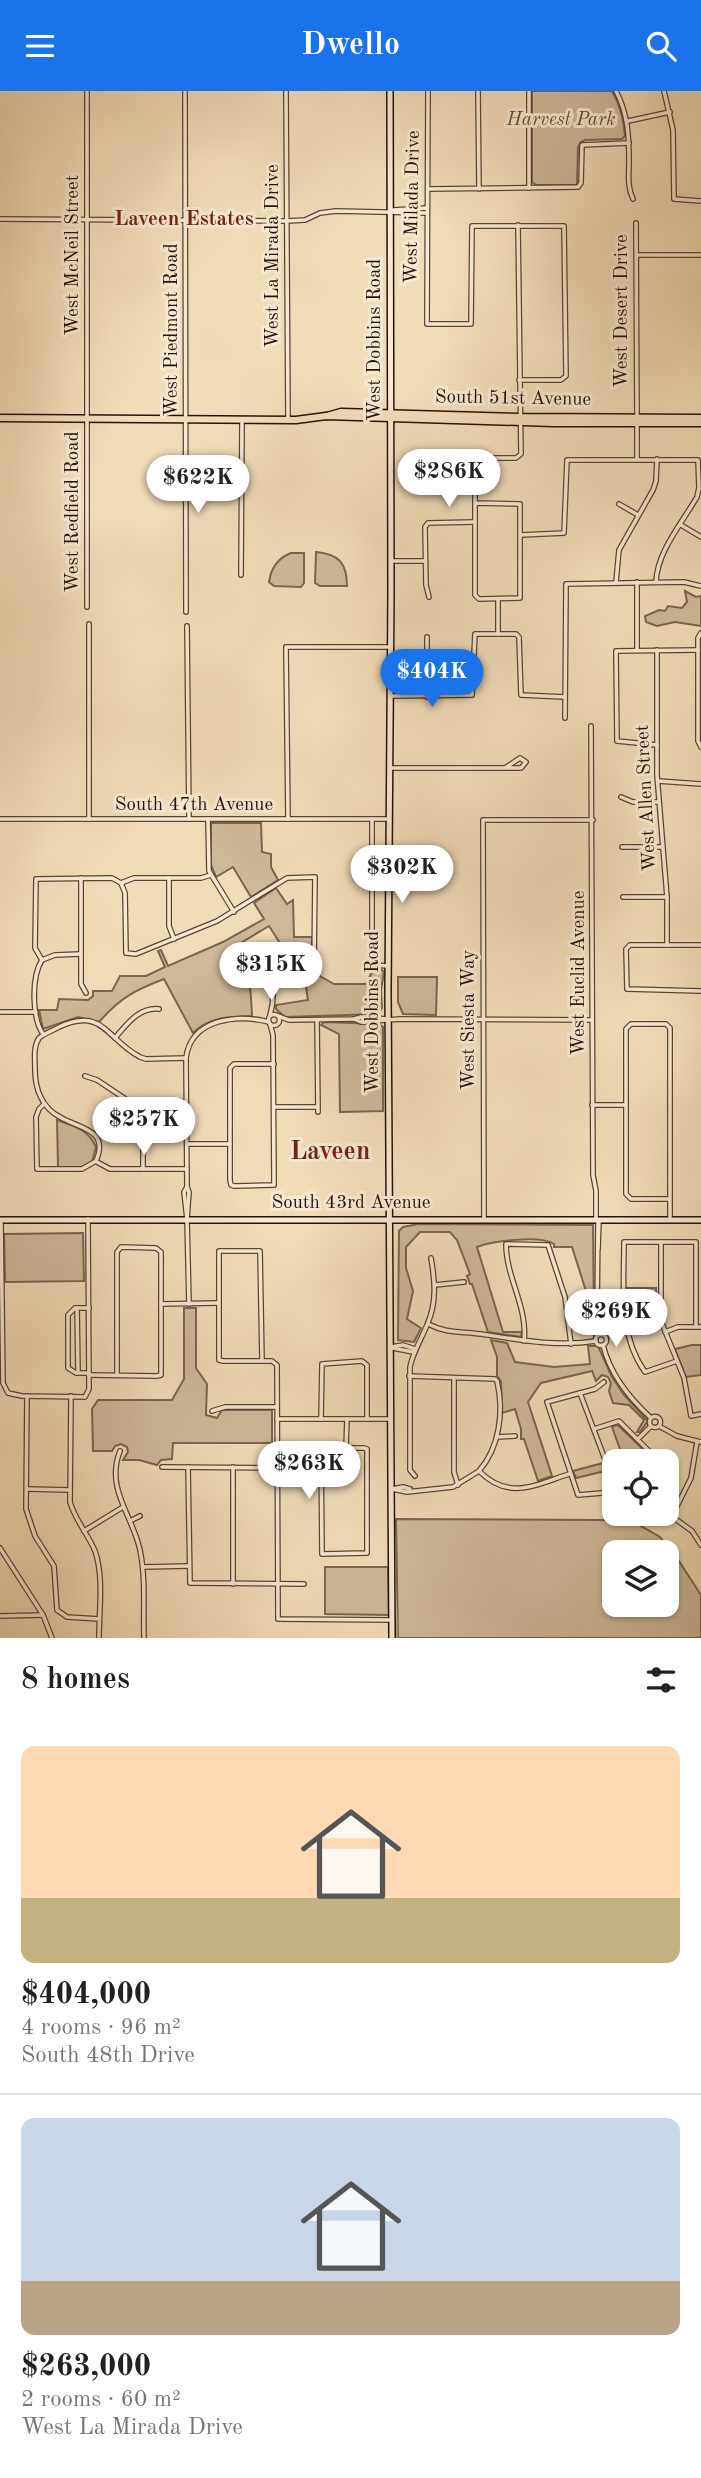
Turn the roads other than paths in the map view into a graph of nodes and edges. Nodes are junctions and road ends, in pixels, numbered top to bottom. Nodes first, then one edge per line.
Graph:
1 (87, 91) edge
2 (185, 91) edge
3 (286, 91) edge
4 (390, 91) edge
5 (428, 91) edge
6 (478, 91) edge
7 (529, 91) edge
8 (616, 91) edge
9 (664, 91) edge
10 (670, 113) junction
11 (627, 121) junction
12 (629, 142) junction
13 (529, 188) junction
14 (429, 189) junction
15 (479, 189) junction
16 (633, 199) dead end
17 (701, 201) edge
18 (427, 210) junction
19 (391, 211) junction
20 (0, 219) edge
21 (88, 219) junction
22 (186, 219) junction
23 (287, 221) junction
24 (636, 223) dead end
25 (518, 225) junction
26 (636, 255) junction
27 (701, 255) edge
28 (519, 380) junction
29 (479, 414) junction
30 (391, 415) junction
31 (0, 418) edge
32 (87, 418) junction
33 (701, 418) edge
34 (186, 419) junction
35 (242, 419) junction
36 (450, 419) junction
37 (288, 420) junction
38 (521, 420) junction
39 (637, 421) junction
40 (701, 423) edge
41 (637, 459) junction
42 (657, 459) junction
43 (475, 503) junction
44 (619, 504) dead end
45 (639, 516) junction
46 (475, 522) junction
47 (681, 525) junction
48 (521, 535) junction
49 (701, 537) edge
50 (391, 561) junction
51 (425, 561) junction
52 (242, 575) dead end
53 (616, 582) junction
54 (637, 582) junction
55 (656, 582) junction
56 (701, 586) edge
57 (429, 597) dead end
58 (498, 599) junction
59 (88, 607) dead end
60 (186, 612) dead end
61 (89, 624) dead end
62 (187, 626) dead end
63 (498, 634) junction
64 (700, 634) edge
65 (427, 637) dead end
66 (390, 647) junction
67 (637, 650) junction
68 (657, 650) junction
69 (698, 650) junction
70 (389, 697) junction
71 (427, 697) junction
72 (565, 697) junction
73 (565, 718) dead end
74 (591, 726) dead end
75 (657, 745) junction
76 (700, 747) edge
77 (388, 768) junction
78 (505, 768) junction
79 (657, 781) junction
80 (701, 784) edge
81 (621, 797) dead end
82 (659, 802) junction
83 (0, 819) edge
84 (89, 819) junction
85 (189, 819) junction
86 (208, 819) junction
87 (288, 819) junction
88 (372, 819) junction
89 (388, 819) junction
90 (593, 820) junction
91 (622, 847) dead end
92 (663, 847) junction
93 (211, 875) junction
94 (80, 878) junction
95 (169, 878) junction
96 (121, 883) junction
97 (623, 897) dead end
98 (667, 897) junction
99 (234, 912) junction
100 (174, 939) junction
101 (667, 945) junction
102 (701, 945) edge
103 (252, 947) dead end
104 (81, 954) junction
105 (42, 960) junction
106 (389, 966) junction
107 (273, 985) junction
108 (701, 991) edge
109 (86, 993) dead end
110 (273, 1005) junction
111 (159, 1009) dead end
112 (0, 1012) edge
113 (36, 1012) junction
114 (270, 1016) junction
115 (277, 1016) junction
116 (389, 1019) junction
117 (483, 1019) junction
118 (260, 1020) junction
119 (289, 1020) junction
120 (317, 1020) junction
121 (592, 1020) junction
122 (273, 1023) junction
123 (43, 1034) junction
124 (115, 1038) junction
125 (186, 1058) junction
126 (274, 1064) junction
127 (85, 1076) dead end
128 (143, 1102) junction
129 (186, 1102) junction
130 (44, 1103) junction
131 (593, 1105) junction
132 (626, 1105) junction
133 (274, 1107) junction
134 (187, 1144) junction
135 (230, 1144) junction
136 (96, 1161) junction
137 (142, 1169) junction
138 (187, 1169) junction
139 (670, 1199) junction
140 (88, 1219) junction
141 (187, 1219) junction
142 (391, 1219) junction
143 (0, 1220) edge
144 (484, 1220) junction
145 (597, 1220) junction
146 (670, 1220) junction
147 (701, 1220) edge
148 (661, 1242) junction
149 (431, 1258) dead end
150 (464, 1283) dead end
151 (435, 1285) junction
152 (218, 1303) junction
153 (597, 1303) junction
154 (624, 1303) junction
155 (161, 1304) junction
156 (189, 1304) junction
157 (77, 1308) junction
158 (89, 1308) junction
159 (428, 1324) junction
160 (699, 1327) edge
161 (665, 1332) junction
162 (600, 1334) junction
163 (524, 1341) junction
164 (596, 1341) junction
165 (571, 1344) junction
166 (603, 1345) junction
167 (391, 1347) junction
168 (415, 1351) junction
169 (677, 1360) junction
170 (262, 1361) junction
171 (78, 1373) junction
172 (89, 1374) junction
173 (117, 1375) junction
174 (409, 1376) junction
175 (454, 1378) junction
176 (604, 1382) dead end
177 (580, 1393) junction
178 (27, 1396) junction
179 (71, 1396) junction
180 (277, 1407) junction
181 (212, 1411) dead end
182 (701, 1414) edge
183 (651, 1418) junction
184 (277, 1419) junction
185 (321, 1419) junction
186 (347, 1419) junction
187 (367, 1419) junction
188 (392, 1419) junction
189 (651, 1426) junction
190 (659, 1426) junction
191 (594, 1429) junction
192 (515, 1436) dead end
193 (497, 1437) junction
194 (638, 1439) junction
195 (699, 1442) edge
196 (277, 1448) junction
197 (321, 1448) junction
198 (346, 1448) junction
199 (648, 1449) edge
200 (120, 1451) dead end
201 (602, 1451) edge
202 (162, 1467) dead end
203 (188, 1467) junction
204 (233, 1467) junction
205 (277, 1468) junction
206 (479, 1471) junction
207 (570, 1473) junction
208 (415, 1476) dead end
209 (458, 1485) junction
210 (26, 1489) junction
211 (393, 1489) junction
212 (70, 1490) junction
213 (602, 1493) edge
214 (679, 1502) edge
215 (122, 1507) junction
216 (140, 1516) dead end
217 (130, 1521) junction
218 (679, 1521) edge
219 (84, 1531) junction
220 (699, 1538) edge
221 (701, 1545) edge
222 (0, 1548) edge
223 (188, 1566) junction
224 (143, 1567) junction
225 (233, 1584) junction
226 (278, 1584) junction
227 (304, 1584) dead end
228 (43, 1615) junction
229 (0, 1616) edge
230 (99, 1619) junction
231 (392, 1620) junction
232 (52, 1638) edge
233 (99, 1638) edge
234 (144, 1638) edge
235 (392, 1638) edge

1 - 21 street, West McNeil Street
2 - 22 street, West Piedmont Road
3 - 23 street, West La Mirada Drive
4 - 19 main road, West Dobbins Road
5 - 14 street, West Milada Drive
6 - 15 street
7 - 13 street
8 - 11 street
9 - 10 street
10 - 11 street
10 - 17 street
11 - 12 street
12 - 13 street
12 - 16 street
13 - 15 street
14 - 15 street
14 - 18 street, West Milada Drive
18 - 19 street
18 - 25 street, West Milada Drive
19 - 23 street
19 - 30 main road, West Dobbins Road
20 - 21 street
21 - 22 street
21 - 32 street, West McNeil Street
22 - 23 street
22 - 34 street, West Piedmont Road
23 - 37 street, West La Mirada Drive
24 - 26 street, West Desert Drive
25 - 28 street
25 - 28 street
26 - 27 street
26 - 39 street, West Desert Drive
28 - 38 street
29 - 30 main road, South 51st Avenue
29 - 36 main road
29 - 38 main road, South 51st Avenue
30 - 36 main road, South 51st Avenue
30 - 37 main road, South 51st Avenue
30 - 50 main road, West Dobbins Road
31 - 32 main road, South 51st Avenue
32 - 34 main road, South 51st Avenue
32 - 59 street, West Redfield Road
33 - 39 main road, South 51st Avenue
34 - 35 main road, South 51st Avenue
34 - 60 street, West Piedmont Road
35 - 37 main road, South 51st Avenue
35 - 52 street
36 - 38 main road, South 51st Avenue
38 - 39 main road, South 51st Avenue
38 - 43 street
39 - 40 main road, South 51st Avenue
39 - 41 street, West Desert Drive
41 - 42 street
41 - 48 street
42 - 45 street
42 - 47 street
43 - 46 street
43 - 48 street
44 - 45 street
45 - 53 street
46 - 51 street
46 - 58 street
47 - 49 street
47 - 55 street
48 - 58 street
50 - 51 street
50 - 66 main road, West Dobbins Road
51 - 57 street
53 - 54 street
53 - 72 street
54 - 55 street
54 - 67 street
55 - 56 street
58 - 63 street
61 - 84 street
62 - 85 street
63 - 71 street
63 - 72 street
64 - 69 street
65 - 71 street
66 - 70 main road, West Dobbins Road
66 - 87 street
67 - 68 street
67 - 75 street
68 - 69 street
68 - 75 street, West Allen Street
69 - 76 street
70 - 71 street
70 - 77 main road, West Dobbins Road
72 - 73 street
74 - 90 street, West Euclid Avenue
75 - 79 street, West Allen Street
77 - 78 street
77 - 89 main road, West Dobbins Road
78 - 78 street
79 - 80 street
79 - 82 street, West Allen Street
81 - 82 street
82 - 92 street, West Allen Street
83 - 84 street, South 47th Avenue
84 - 85 street, South 47th Avenue
85 - 86 street, South 47th Avenue
86 - 87 street, South 47th Avenue
86 - 93 street
87 - 88 street, South 47th Avenue
88 - 89 street, South 47th Avenue
88 - 106 street
89 - 106 main road, West Dobbins Road
90 - 117 street, West Siesta Way
90 - 121 street, West Euclid Avenue
91 - 92 street
92 - 98 street, West Allen Street
93 - 95 street
93 - 99 street
94 - 96 street
94 - 104 street
94 - 105 street
95 - 96 street
95 - 100 street
96 - 100 street
97 - 98 street
98 - 101 street, West Allen Street
99 - 100 street
99 - 107 street
101 - 102 street
101 - 108 street
103 - 107 street
104 - 105 street
104 - 109 street
105 - 113 street
106 - 116 main road, West Dobbins Road
107 - 110 street
110 - 114 street
110 - 115 street
111 - 124 street
112 - 113 street
113 - 123 street
114 - 115 street
114 - 118 street
114 - 122 street
115 - 119 street
115 - 122 street
116 - 117 street
116 - 120 street
116 - 142 main road, West Dobbins Road
117 - 121 street
117 - 144 street, West Siesta Way
118 - 122 street
118 - 125 street
119 - 120 street
119 - 122 street
120 - 133 street
121 - 131 street, West Euclid Avenue
122 - 126 street
123 - 124 street
123 - 130 street
124 - 125 street
125 - 129 street
126 - 133 street
126 - 135 street
127 - 128 street
128 - 129 street
128 - 137 street
129 - 134 street
130 - 136 street
130 - 136 street
131 - 132 street
131 - 145 street, West Euclid Avenue
132 - 139 street
132 - 139 street
133 - 135 street
134 - 135 street
134 - 138 street
136 - 137 street
137 - 138 street
138 - 141 street
139 - 146 street
140 - 141 main road, South 43rd Avenue
140 - 143 main road, South 43rd Avenue
140 - 158 street
141 - 142 main road, South 43rd Avenue
141 - 156 street
142 - 144 main road, South 43rd Avenue
142 - 167 main road, West Dobbins Road
143 - 178 street
144 - 145 main road, South 43rd Avenue
145 - 146 main road, South 43rd Avenue
145 - 153 street, West Euclid Avenue
146 - 147 main road, South 43rd Avenue
148 - 154 street
148 - 160 street
148 - 161 street
149 - 151 street
150 - 151 street
151 - 159 street
152 - 156 street
152 - 170 street
152 - 170 street
153 - 154 street
153 - 162 street, West Euclid Avenue
154 - 169 street
155 - 156 street
155 - 173 street
155 - 173 street
157 - 158 street
157 - 171 street
157 - 171 street
158 - 172 street
159 - 163 street
159 - 168 street
160 - 161 street
161 - 169 street
162 - 164 street
162 - 166 street, West Euclid Avenue
163 - 165 street
163 - 165 street
164 - 165 street
164 - 166 street
166 - 183 street, West Euclid Avenue
167 - 168 street
167 - 188 main road, West Dobbins Road
168 - 174 street
169 - 182 street
170 - 180 street
171 - 172 street
172 - 173 street
172 - 179 street
174 - 175 street
174 - 208 street
175 - 193 street
175 - 209 street
176 - 177 street
177 - 191 street
177 - 207 street
178 - 179 street
178 - 210 street
179 - 212 street
180 - 181 street
180 - 184 street
183 - 189 street
183 - 190 street, West Euclid Avenue
184 - 185 street
184 - 196 street
185 - 186 street
185 - 187 street
186 - 187 street
186 - 198 street
187 - 188 street
188 - 211 main road, West Dobbins Road
189 - 190 street
189 - 194 street
190 - 195 street
191 - 194 street
191 - 201 street
192 - 193 street
193 - 206 street
194 - 199 street
195 - 214 street
196 - 197 street
196 - 205 street
197 - 198 street
197 - 198 street
200 - 215 street
202 - 203 street
203 - 204 street
203 - 223 street
204 - 205 street
204 - 225 street
205 - 226 street
206 - 207 street
206 - 209 street
207 - 213 street
209 - 211 street
210 - 212 street
210 - 230 street
211 - 231 main road, West Dobbins Road
212 - 219 street
215 - 217 street
215 - 219 street
216 - 217 street
217 - 224 street
218 - 220 street
219 - 230 street
220 - 221 street
222 - 228 street
223 - 224 street
223 - 225 street
224 - 234 street
225 - 226 street
226 - 227 street
226 - 231 street
228 - 229 street
228 - 232 street
230 - 233 street
231 - 235 main road, West Dobbins Road

